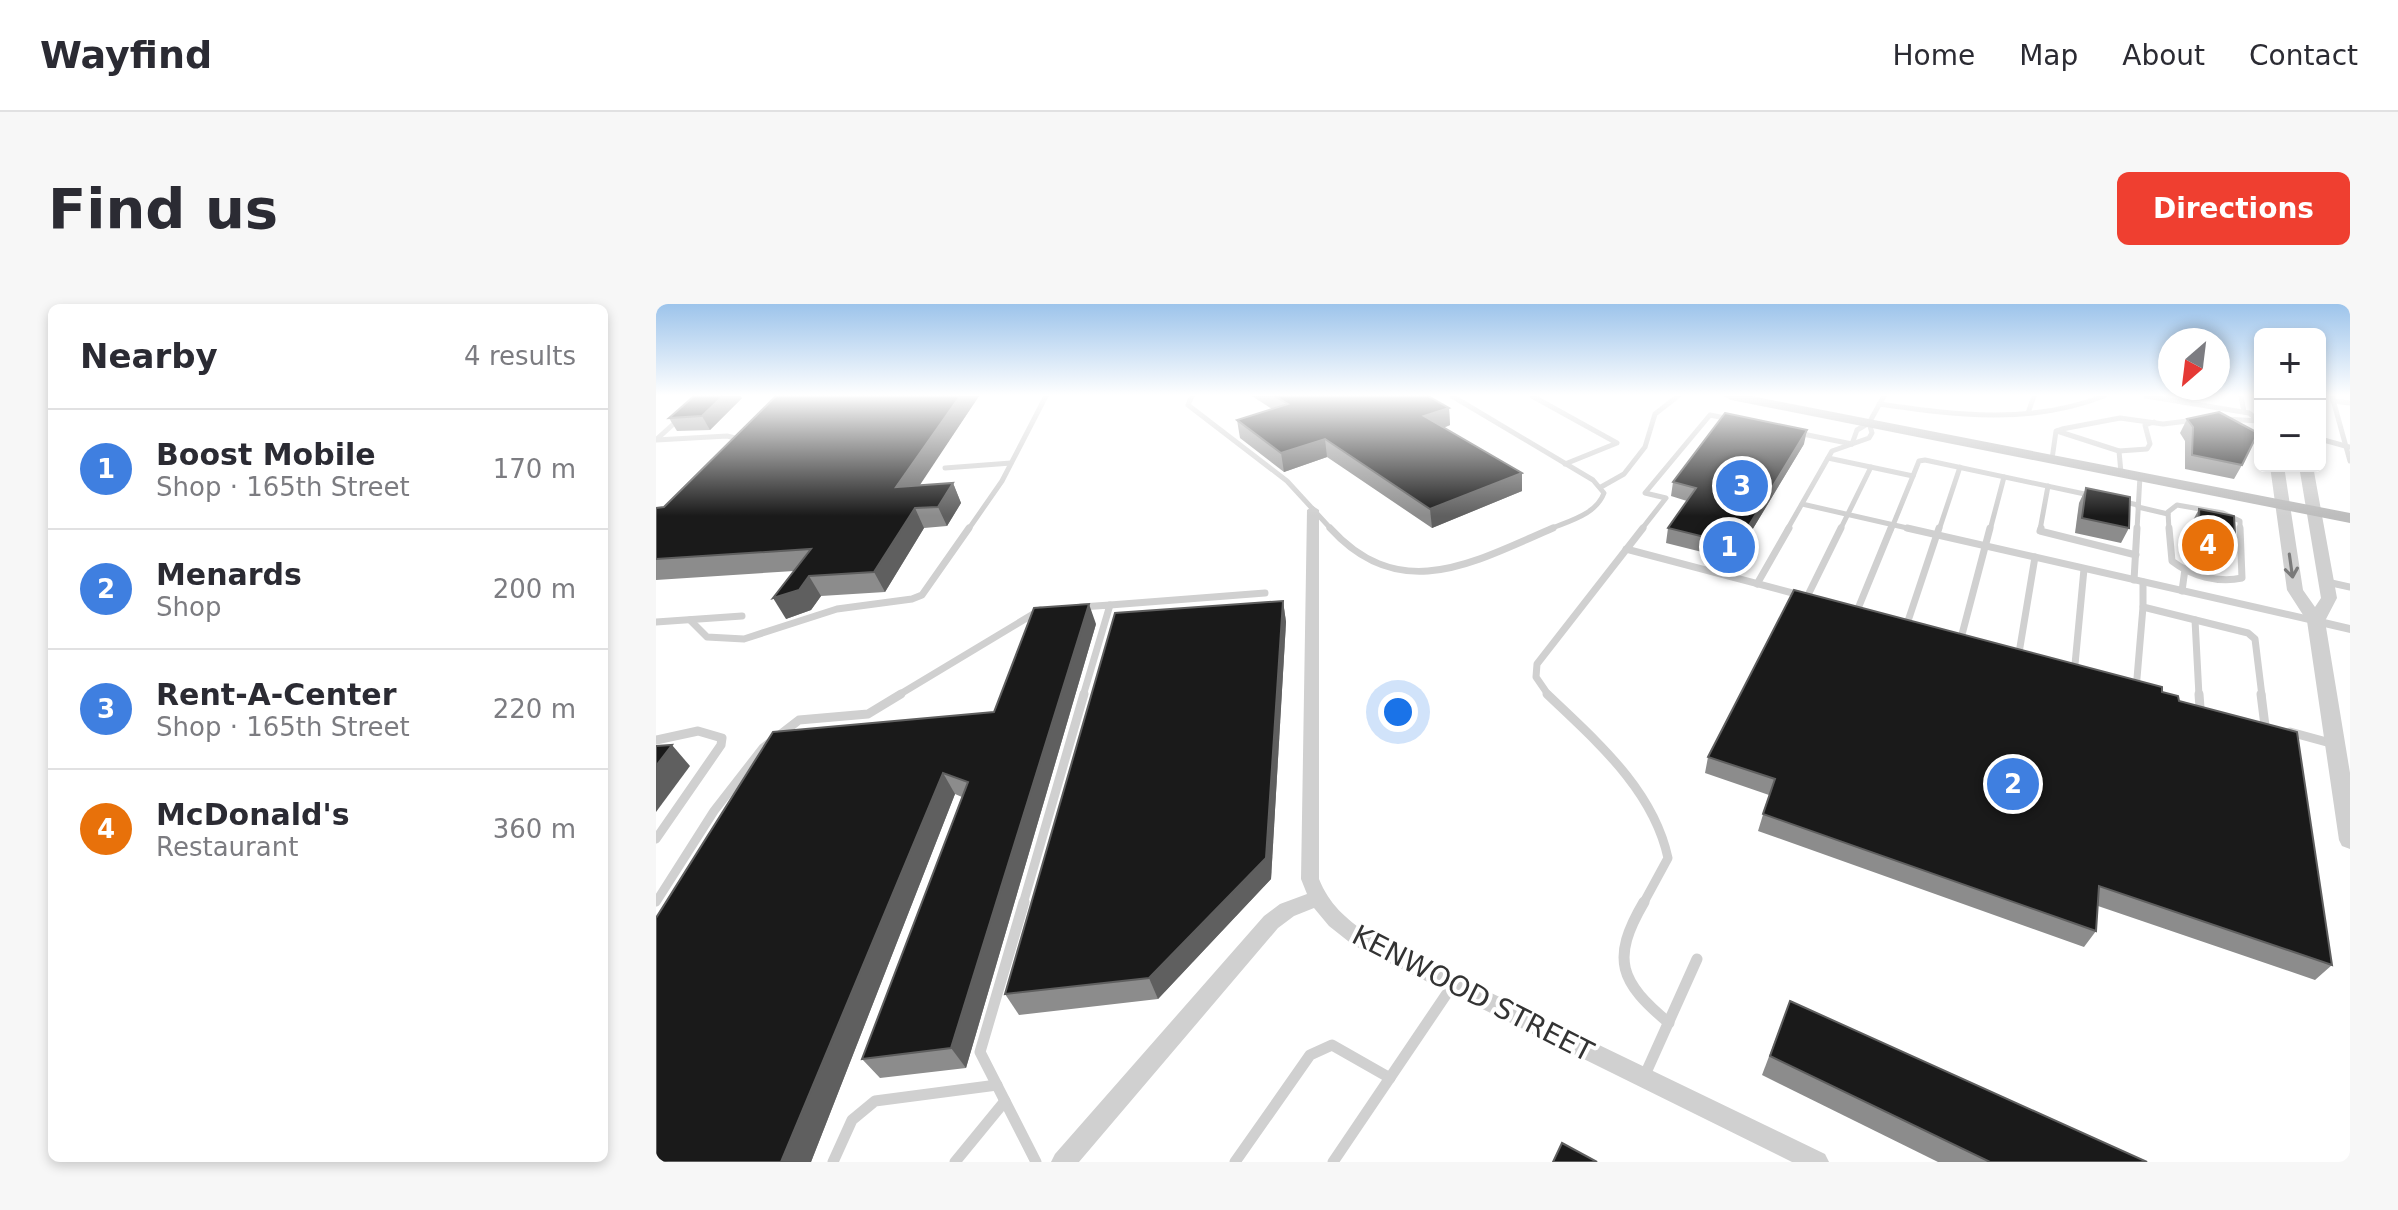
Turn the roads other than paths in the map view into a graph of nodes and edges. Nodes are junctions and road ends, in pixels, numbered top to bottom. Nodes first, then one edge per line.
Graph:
1 (742, 436) edge
2 (1025, 436) edge
3 (1228, 436) edge
4 (1519, 436) edge
5 (1604, 436) edge
6 (1648, 436) edge
7 (1692, 436) edge
8 (1812, 436) edge
9 (1855, 436) edge
10 (1870, 436) edge
11 (1935, 436) edge
12 (2055, 436) edge
13 (2072, 436) edge
14 (2148, 436) edge
15 (739, 439) junction
16 (656, 440) edge
17 (2326, 443) edge
18 (1852, 444) junction
19 (2348, 446) edge
20 (740, 448) edge
21 (2119, 451) junction
22 (1828, 458) junction
23 (2052, 459) junction
24 (2350, 461) edge
25 (1011, 463) junction
26 (1565, 464) junction
27 (1871, 467) junction
28 (1960, 467) junction
29 (945, 468) dead end
30 (2278, 472) edge
31 (2307, 472) edge
32 (2121, 473) junction
33 (1913, 476) junction
34 (2140, 476) junction
35 (2004, 477) junction
36 (2048, 486) junction
37 (1601, 487) junction
38 (1802, 504) junction
39 (2283, 505) junction
40 (2138, 506) junction
41 (1313, 510) junction
42 (2316, 511) junction
43 (2168, 514) junction
44 (1848, 515) junction
45 (2350, 518) edge
46 (1891, 525) junction
47 (1938, 535) junction
48 (1984, 546) junction
49 (1626, 549) junction
50 (2136, 555) junction
51 (2035, 557) junction
52 (2084, 569) junction
53 (2185, 569) junction
54 (2139, 581) junction
55 (2326, 582) junction
56 (1757, 584) junction
57 (2350, 587) edge
58 (2182, 591) junction
59 (1265, 593) dead end
60 (1807, 597) junction
61 (1819, 601) edge
62 (1110, 605) junction
63 (1844, 607) edge
64 (2143, 607) junction
65 (1066, 608) edge
66 (1051, 609) edge
67 (1857, 611) junction
68 (1869, 614) edge
69 (742, 616) dead end
70 (690, 620) junction
71 (2195, 620) junction
72 (1894, 621) edge
73 (2316, 621) junction
74 (656, 622) edge
75 (1907, 624) junction
76 (1921, 628) edge
77 (2350, 629) edge
78 (1950, 635) edge
79 (1960, 642) junction
80 (1969, 648) edge
81 (2005, 657) edge
82 (2017, 660) junction
83 (2032, 664) edge
84 (2060, 671) edge
85 (2074, 675) junction
86 (2090, 679) edge
87 (2120, 687) edge
88 (2136, 692) junction
89 (2149, 695) edge
90 (2187, 705) edge
91 (2200, 708) junction
92 (2213, 712) edge
93 (2252, 722) edge
94 (2265, 726) junction
95 (656, 740) edge
96 (2335, 744) junction
97 (656, 839) edge
98 (2350, 840) edge
99 (1316, 899) junction
100 (656, 902) edge
101 (1697, 959) dead end
102 (1453, 985) junction
103 (1669, 1023) junction
104 (1390, 1078) junction
105 (1644, 1078) junction
106 (997, 1085) junction
107 (1005, 1101) junction
108 (833, 1162) edge
109 (955, 1162) edge
110 (1036, 1162) edge
111 (1063, 1162) edge
112 (1235, 1162) edge
113 (1333, 1162) edge
114 (1817, 1162) edge

1 - 15 lane
2 - 25 lane
3 - 41 lane
4 - 26 lane
5 - 26 lane
6 - 37 lane
7 - 49 lane
8 - 18 lane
9 - 18 lane
10 - 18 lane
11 - 23 main road
12 - 23 lane
13 - 21 lane
14 - 21 lane
15 - 16 lane
15 - 20 lane
17 - 19 lane
18 - 22 lane
19 - 24 lane
21 - 32 lane
22 - 27 lane
22 - 38 lane
23 - 32 main road
25 - 29 lane
25 - 70 lane
26 - 37 lane
27 - 33 lane
27 - 44 lane
28 - 33 lane
28 - 35 lane
28 - 47 lane
30 - 39 street
31 - 42 street
32 - 34 main road
33 - 46 lane
34 - 39 main road
34 - 40 lane
35 - 36 lane
35 - 48 lane
36 - 40 lane
36 - 50 lane
37 - 41 lane
38 - 44 lane
38 - 56 lane
39 - 42 main road
39 -> 73 street
40 - 43 lane
40 - 50 lane
41 - 99 street
42 - 45 main road
42 - 55 street
43 - 53 lane
43 - 53 lane
44 - 46 lane
44 - 60 lane
46 - 47 lane
46 - 67 lane
47 - 48 lane
47 - 75 lane
48 - 51 lane
48 - 79 lane
49 - 56 lane
49 - 103 lane
50 - 54 lane
51 - 52 lane
51 - 82 lane
52 - 54 lane
52 - 85 lane
53 - 58 lane
54 - 58 lane
54 - 64 lane
55 - 57 lane
55 - 73 street
56 - 60 lane
58 - 73 lane
59 - 62 lane
60 - 61 lane
62 - 65 lane
62 - 106 lane
63 - 67 lane
64 - 71 lane
64 - 88 lane
66 - 100 lane
67 - 68 lane
69 - 70 lane
70 - 74 lane
71 - 91 lane
71 - 94 lane
72 - 75 lane
73 - 77 street
73 - 96 street
75 - 76 lane
78 - 79 lane
79 - 80 lane
81 - 82 lane
82 - 83 lane
84 - 85 lane
85 - 86 lane
87 - 88 lane
88 - 89 lane
90 - 91 lane
91 - 92 lane
93 - 94 lane
94 - 96 lane
95 - 97 lane
96 - 98 street
99 - 102 street, KENWOOD STREET
99 - 111 street
101 - 103 lane
102 - 104 lane
102 - 105 street, KENWOOD STREET
103 - 105 lane
104 - 112 lane
104 - 113 lane
105 - 114 street, KENWOOD STREET
106 - 107 lane
106 - 108 lane
107 - 109 lane
107 - 110 lane

